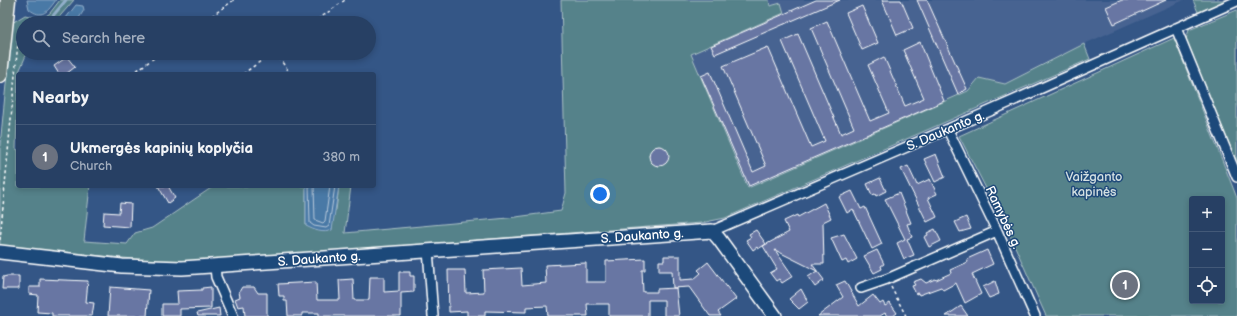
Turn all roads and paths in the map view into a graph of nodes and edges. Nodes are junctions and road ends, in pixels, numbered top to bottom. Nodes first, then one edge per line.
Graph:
1 (8, 0) edge
2 (234, 0) edge
3 (345, 0) edge
4 (1237, 1) edge
5 (212, 16) edge
6 (323, 16) edge
7 (1176, 28) junction
8 (4, 34) junction
9 (16, 41) edge
10 (16, 60) edge
11 (151, 60) edge
12 (262, 60) edge
13 (280, 60) edge
14 (135, 72) edge
15 (246, 72) edge
16 (289, 72) edge
17 (0, 75) edge
18 (948, 130) junction
19 (1237, 178) edge
20 (712, 231) junction
21 (997, 231) junction
22 (0, 244) edge
23 (428, 250) junction
24 (0, 252) edge
25 (215, 266) junction
26 (887, 279) junction
27 (861, 288) dead end
28 (233, 316) edge
29 (433, 316) edge
30 (775, 316) edge
31 (906, 316) edge
32 (1035, 316) edge

1 - 8 main road
2 - 5 path
3 - 6 path
4 - 7 street, S. Daukanto g.
7 - 18 street, S. Daukanto g.
7 - 19 street
8 - 9 path
8 - 17 main road
10 - 22 path
11 - 14 path
12 - 15 path
13 - 16 path
18 - 20 street, S. Daukanto g.
18 - 21 street, Ramybės g.
20 - 23 street, S. Daukanto g.
20 - 30 street
21 - 26 street
21 - 32 street, Ramybės g.
23 - 25 street, S. Daukanto g.
23 - 29 street
24 - 25 street, S. Daukanto g.
25 - 28 street
26 - 27 street
26 - 31 path

